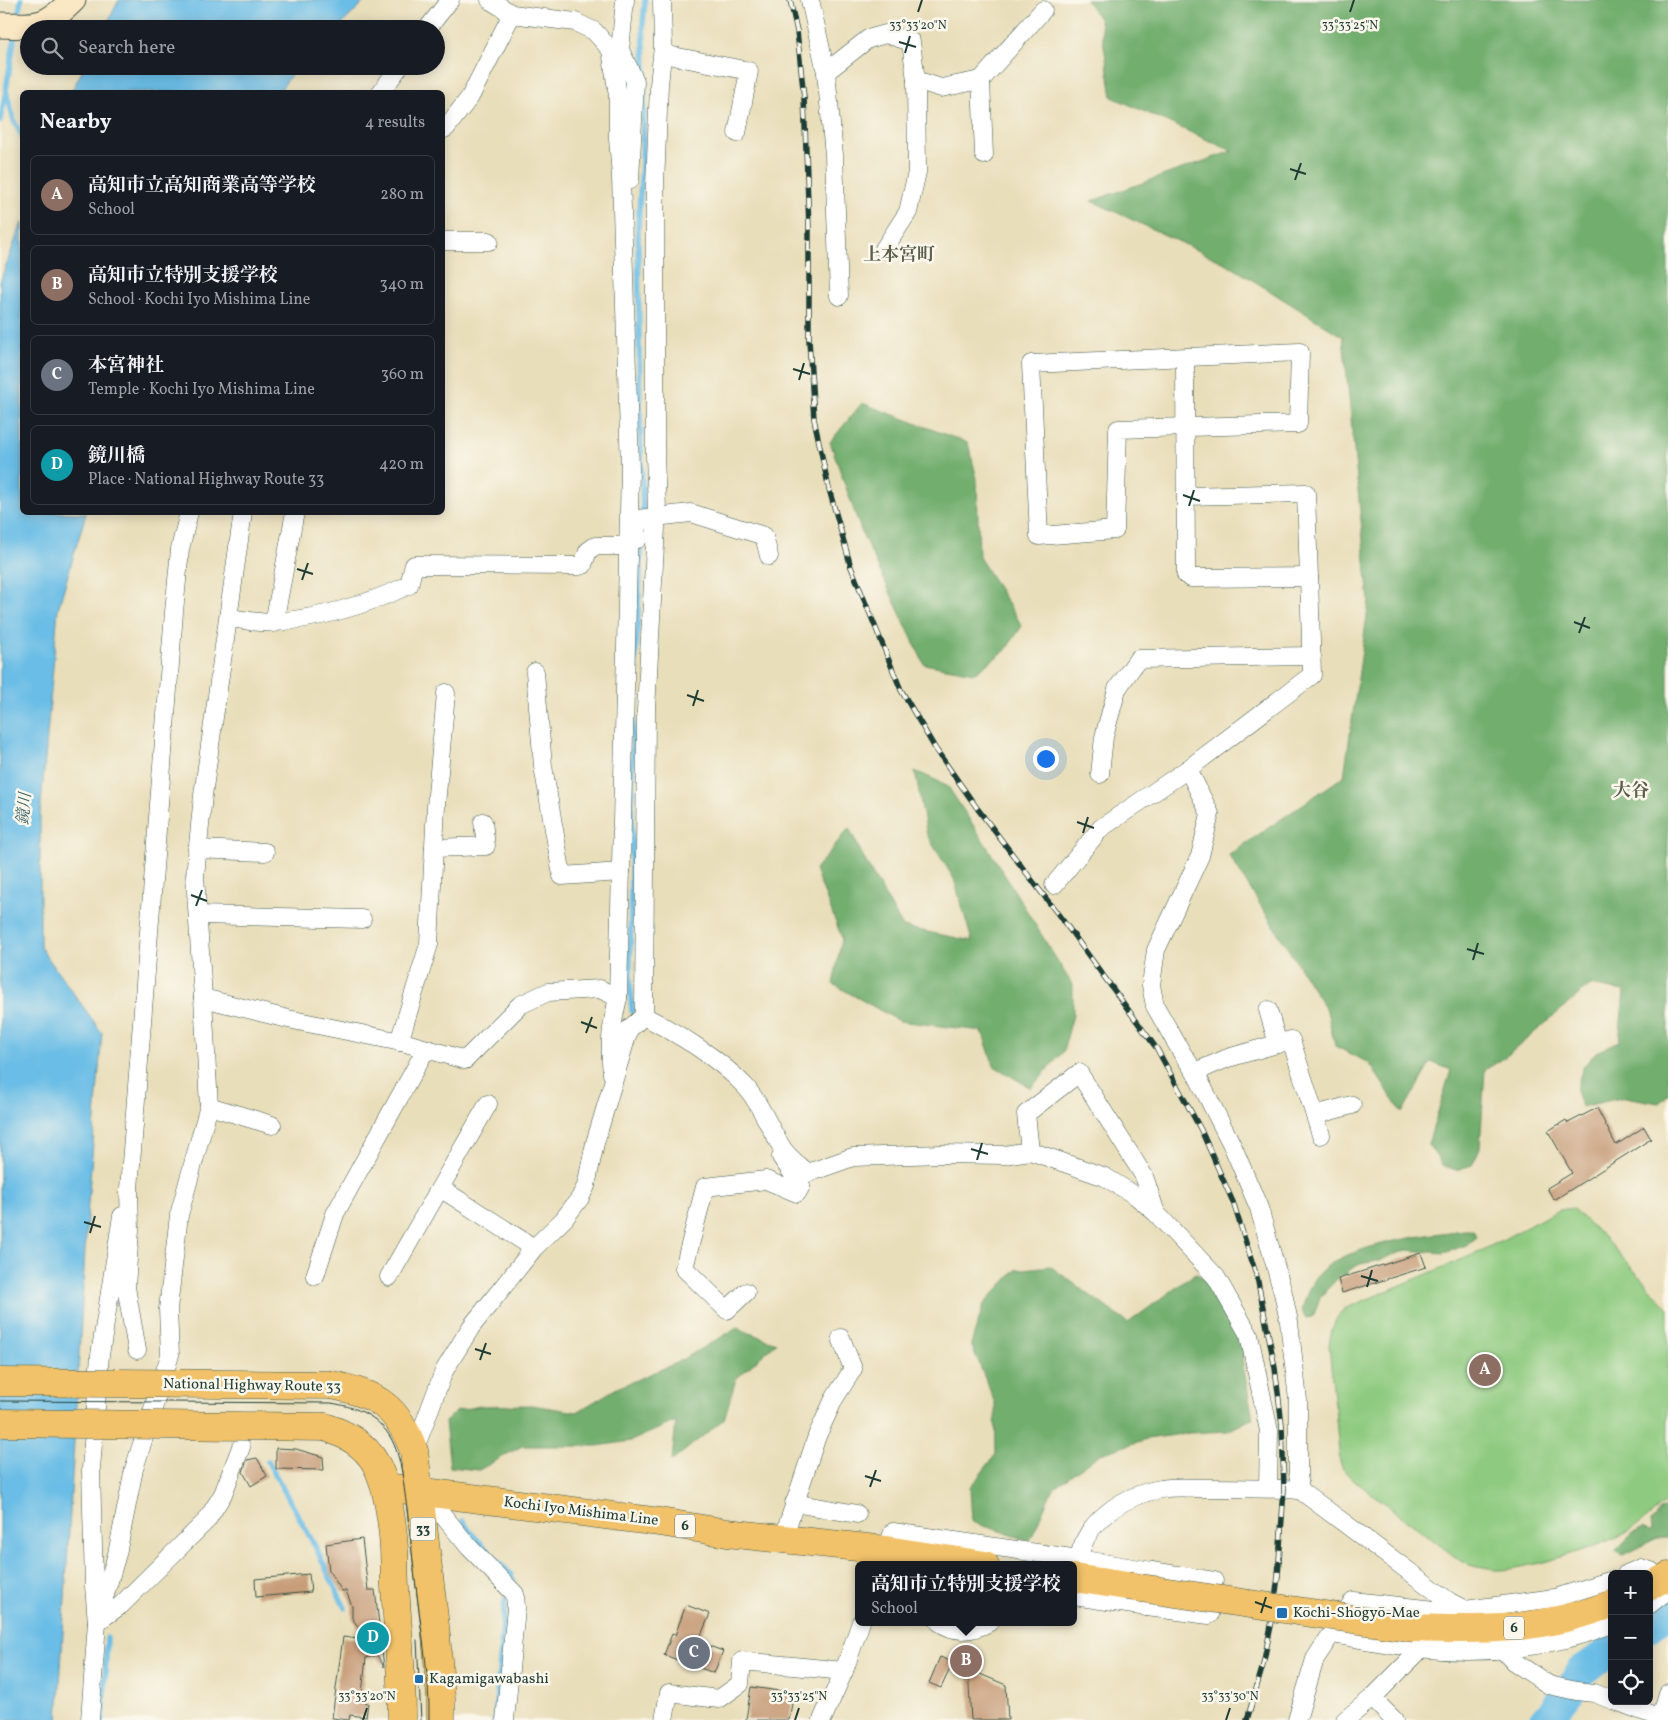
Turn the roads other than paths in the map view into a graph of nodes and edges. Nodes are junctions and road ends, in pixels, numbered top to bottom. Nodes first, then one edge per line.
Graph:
1 (73, 0) edge
2 (450, 0) edge
3 (625, 0) edge
4 (662, 0) edge
5 (810, 0) edge
6 (502, 5) edge
7 (1043, 10) dead end
8 (49, 20) edge
9 (433, 20) edge
10 (0, 25) edge
11 (20, 26) edge
12 (616, 50) junction
13 (663, 54) junction
14 (826, 72) junction
15 (394, 75) edge
16 (916, 80) junction
17 (981, 80) junction
18 (635, 81) junction
19 (657, 84) junction
20 (383, 90) edge
21 (445, 130) edge
22 (737, 132) dead end
23 (984, 155) dead end
24 (621, 223) junction
25 (445, 241) edge
26 (489, 241) dead end
27 (884, 249) dead end
28 (839, 296) dead end
29 (1185, 358) junction
30 (1186, 428) junction
31 (1186, 496) junction
32 (188, 515) edge
33 (243, 515) edge
34 (294, 515) edge
35 (646, 518) junction
36 (628, 546) junction
37 (768, 556) dead end
38 (1309, 578) junction
39 (628, 586) junction
40 (230, 618) junction
41 (274, 623) junction
42 (1312, 656) junction
43 (535, 672) dead end
44 (446, 693) dead end
45 (1188, 769) junction
46 (1100, 774) dead end
47 (483, 822) dead end
48 (434, 848) junction
49 (197, 849) junction
50 (265, 852) dead end
51 (621, 872) junction
52 (1054, 885) dead end
53 (198, 915) junction
54 (362, 919) dead end
55 (203, 998) junction
56 (618, 998) junction
57 (1268, 1010) dead end
58 (644, 1016) junction
59 (399, 1042) junction
60 (1278, 1044) junction
61 (426, 1049) junction
62 (1195, 1072) junction
63 (613, 1082) junction
64 (488, 1104) dead end
65 (758, 1105) junction
66 (1352, 1105) dead end
67 (209, 1106) junction
68 (1315, 1115) junction
69 (272, 1126) dead end
70 (1321, 1135) dead end
71 (1030, 1151) junction
72 (440, 1188) junction
73 (128, 1189) junction
74 (1156, 1213) junction
75 (534, 1248) junction
76 (315, 1276) dead end
77 (389, 1277) dead end
78 (746, 1292) dead end
79 (842, 1338) dead end
80 (137, 1350) dead end
81 (0, 1382) edge
82 (0, 1423) edge
83 (241, 1447) dead end
84 (414, 1451) junction
85 (385, 1487) junction
86 (1268, 1488) junction
87 (1300, 1490) junction
88 (420, 1501) junction
89 (794, 1503) junction
90 (858, 1514) dead end
91 (783, 1539) junction
92 (883, 1560) edge
93 (903, 1561) edge
94 (1036, 1561) edge
95 (1077, 1565) edge
96 (1077, 1569) edge
97 (1077, 1569) edge
98 (1152, 1571) junction
99 (1653, 1576) edge
100 (1214, 1581) dead end
101 (1608, 1581) edge
102 (1658, 1589) edge
103 (1077, 1596) edge
104 (1608, 1605) edge
105 (1147, 1607) junction
106 (1465, 1610) junction
107 (1208, 1615) dead end
108 (97, 1622) junction
109 (1608, 1625) edge
110 (860, 1626) edge
111 (945, 1626) edge
112 (982, 1626) edge
113 (1332, 1634) junction
114 (1417, 1638) junction
115 (1502, 1649) junction
116 (844, 1670) junction
117 (1668, 1693) edge
118 (1372, 1698) junction
119 (1608, 1698) edge
120 (1626, 1705) edge
121 (1660, 1719) edge
122 (90, 1720) edge
123 (402, 1720) edge
124 (441, 1720) edge
125 (506, 1720) edge
126 (664, 1720) edge
127 (822, 1720) edge
128 (1297, 1720) edge
129 (1345, 1720) edge
130 (1394, 1720) edge

1 - 8 main road
2 - 9 street
3 - 12 street
4 - 13 street
5 - 14 street
6 - 12 street
6 - 21 street
7 - 17 street
10 - 11 main road
12 - 18 street
12 - 24 street
13 - 19 street
13 - 22 street
14 - 16 street
14 - 28 street
15 - 20 street
16 - 17 street
16 - 27 street
17 - 23 street
18 - 19 street
18 - 24 street
19 - 35 street
24 - 36 street
25 - 26 street
29 - 30 street
29 - 30 street
29 - 30 street
30 - 31 street
31 - 38 street
31 - 38 street
32 - 73 street
33 - 40 street
34 - 41 street
35 - 37 street
35 - 39 street
35 - 58 street
36 - 39 street
36 - 41 street
38 - 42 street
39 - 51 street
40 - 41 street
40 - 49 street
42 - 45 street
42 - 46 street
43 - 51 street
44 - 48 street
45 - 52 street
45 - 62 street
47 - 48 street
48 - 59 street
49 - 50 street
49 - 53 street
51 - 56 street
53 - 54 street
53 - 55 street
55 - 59 street
55 - 67 street
56 - 61 street
56 - 63 street
57 - 60 street
58 - 63 street
58 - 65 street
59 - 61 street
60 - 62 street
60 - 68 street
61 - 76 street
62 - 87 street
63 - 75 street
64 - 72 street
65 - 71 street
65 - 78 street
66 - 68 street
67 - 69 street
67 - 108 street
68 - 70 street
71 - 74 street
71 - 74 street
72 - 75 street
72 - 77 street
73 - 80 street
73 - 108 street
74 - 86 street
75 - 84 street
79 - 89 street
81 - 84 main road, National Highway Route 33 / 33, bridge
82 - 85 main road, 33, bridge
83 - 108 street
84 - 88 main road, National Highway Route 33 / 33
85 - 88 main road, Kochi Iyo Mishima Line / 6
85 - 123 main road, 33
86 - 87 street
86 - 95 street
87 - 106 street
88 - 91 main road, Kochi Iyo Mishima Line / 6
88 - 124 main road, National Highway Route 33 / 33
88 - 125 street
89 - 90 street
89 - 91 street
91 - 92 main road, Kochi Iyo Mishima Line / 6
92 - 93 main road, Kochi Iyo Mishima Line / 6
92 - 94 street
96 - 98 street
97 - 114 main road, 6, bridge
98 - 100 street
98 - 105 street
99 - 102 street
101 - 106 street
103 - 105 street
104 - 114 main road, 6
105 - 107 street
106 - 113 street
108 - 122 street
109 - 115 street
110 - 116 street
111 - 112 street
113 - 114 street
113 - 128 street
114 - 115 street
114 - 118 street
115 - 119 street
116 - 126 street
116 - 127 street
117 - 121 street
118 - 129 street
118 - 130 street
120 - 121 street

